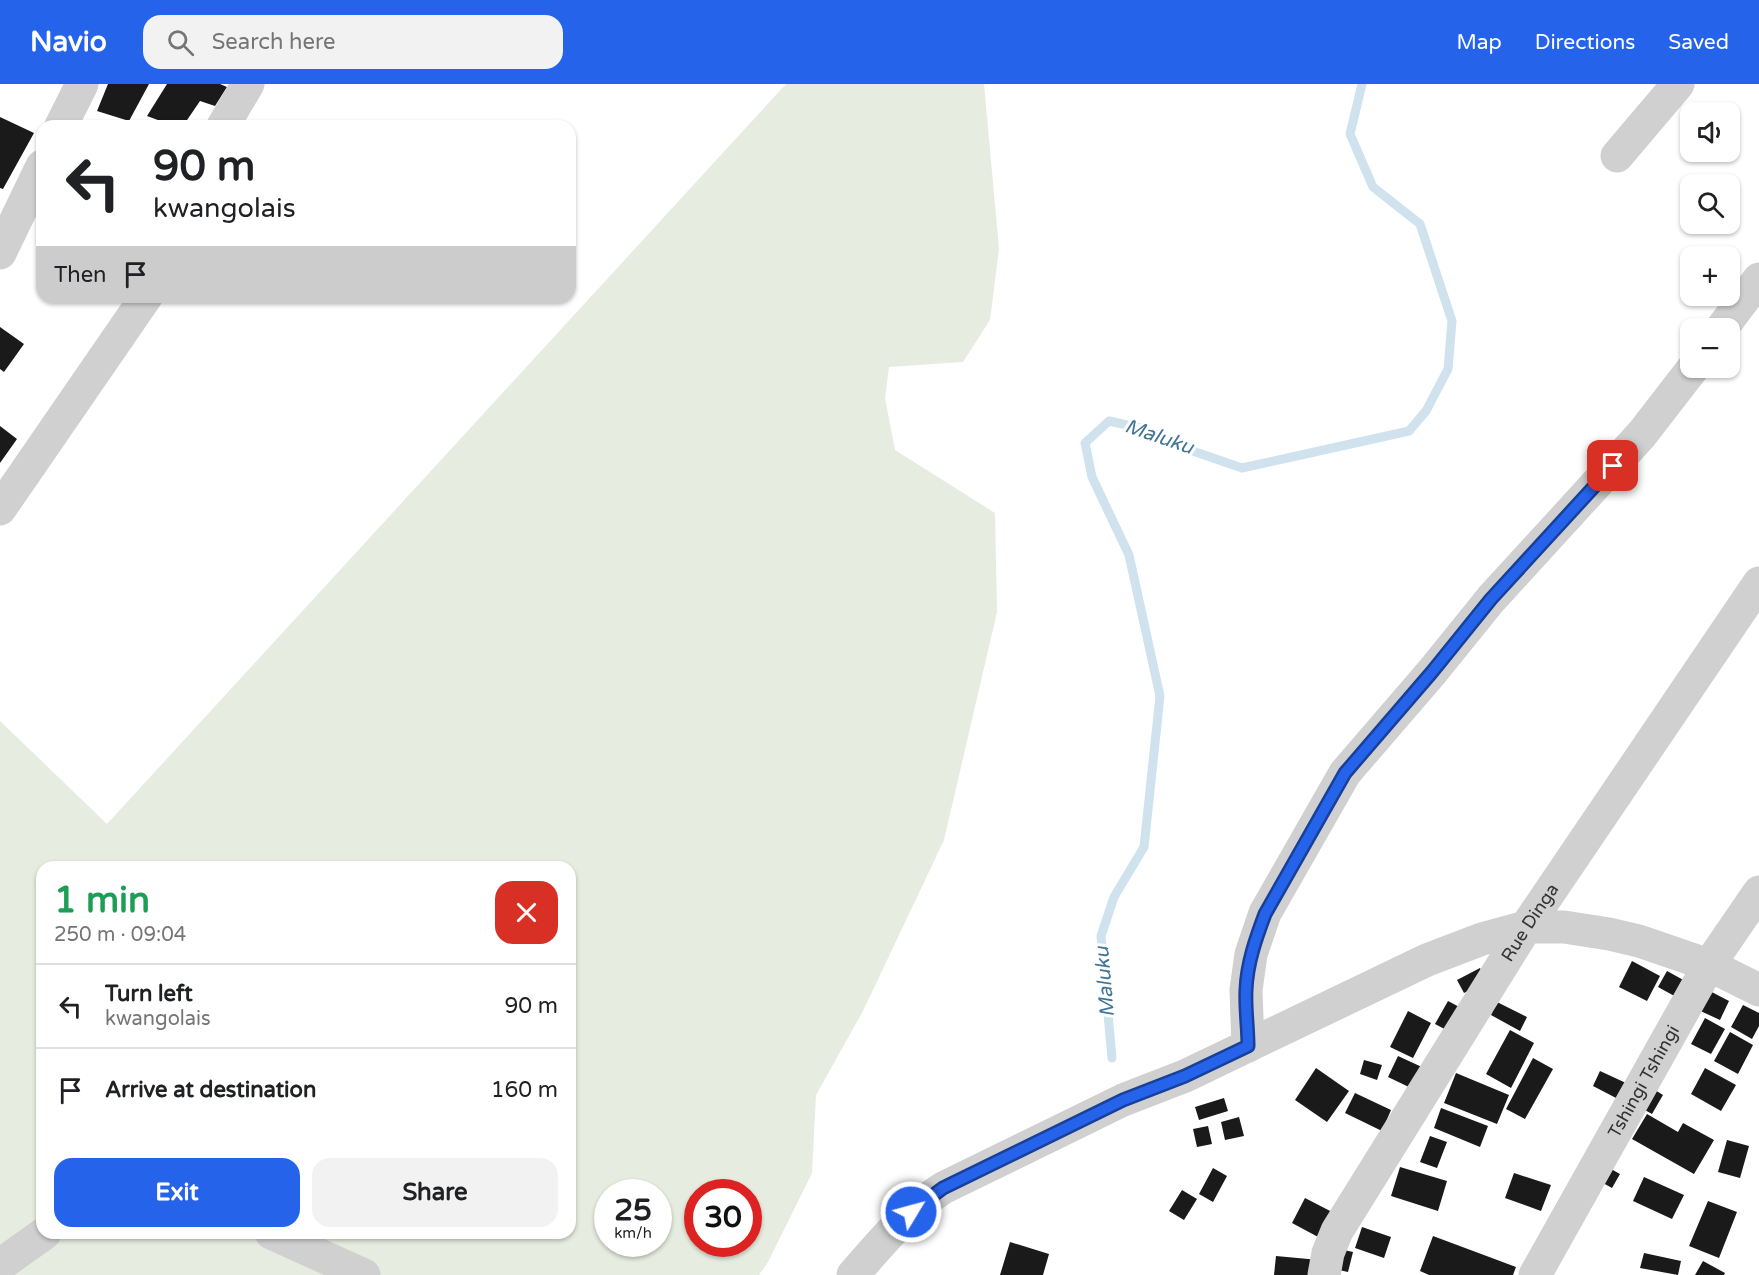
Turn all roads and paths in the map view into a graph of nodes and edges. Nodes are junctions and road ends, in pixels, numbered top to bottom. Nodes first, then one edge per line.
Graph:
1 (81, 84) edge
2 (248, 84) edge
3 (1678, 84) edge
4 (64, 120) edge
5 (227, 120) edge
6 (1617, 156) dead end
7 (36, 174) edge
8 (9, 210) edge
9 (0, 253) edge
10 (1759, 279) edge
11 (142, 303) edge
12 (1730, 318) edge
13 (1685, 378) edge
14 (0, 509) edge
15 (1759, 583) edge
16 (1759, 892) edge
17 (1526, 927) junction
18 (1709, 965) junction
19 (1759, 990) edge
20 (1248, 1046) junction
21 (37, 1239) edge
22 (284, 1239) edge
23 (0, 1265) edge
24 (364, 1275) edge
25 (853, 1275) edge
26 (1324, 1275) edge
27 (1535, 1275) edge

1 - 4 street
2 - 5 street
3 - 6 street
7 - 8 street
8 - 9 street
10 - 12 street
11 - 14 street
13 - 20 street
15 - 17 street, Rue Dinga
16 - 18 street, Tshingi Tshingi
17 - 18 street
17 - 20 street
17 - 26 street, Rue Dinga
18 - 19 street
18 - 27 street, Tshingi Tshingi
20 - 25 street
21 - 23 street
22 - 24 street

